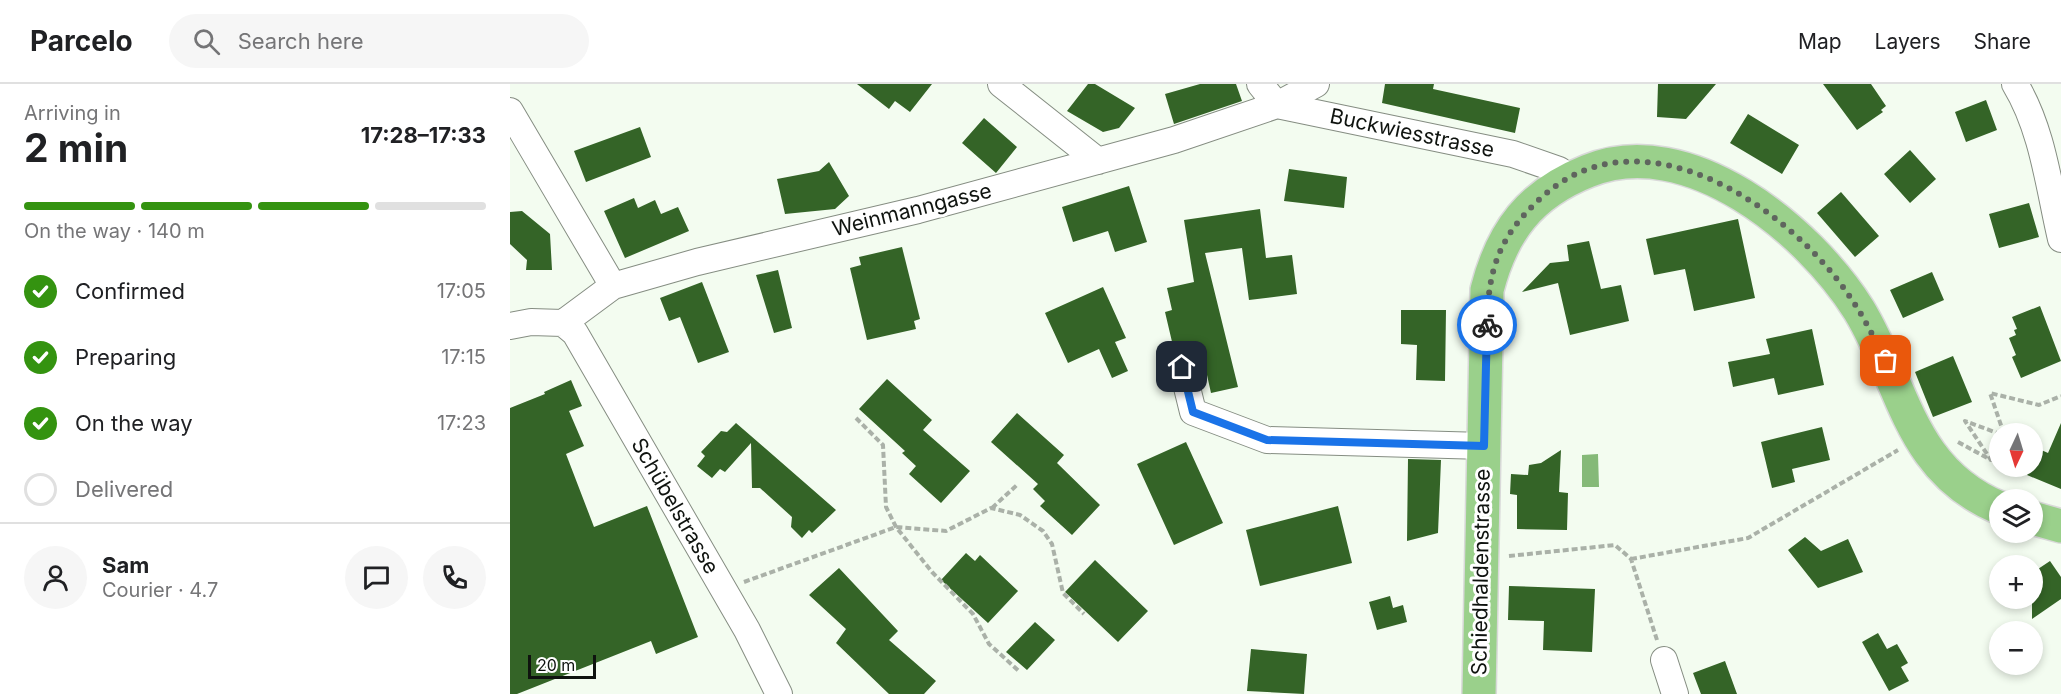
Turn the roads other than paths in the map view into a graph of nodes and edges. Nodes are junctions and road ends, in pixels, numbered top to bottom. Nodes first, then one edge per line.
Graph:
1 (1001, 84) edge
2 (1260, 84) edge
3 (1316, 84) edge
4 (2015, 84) edge
5 (1277, 105) junction
6 (510, 111) edge
7 (1098, 161) junction
8 (1569, 178) junction
9 (2061, 239) edge
10 (613, 286) junction
11 (563, 323) junction
12 (510, 326) edge
13 (1182, 367) dead end
14 (1484, 446) junction
15 (1989, 502) edge
16 (2043, 521) edge
17 (2061, 526) edge
18 (1664, 660) road end
19 (779, 694) edge
20 (1479, 694) edge
21 (1675, 694) edge

1 - 7 street
2 - 5 street
3 - 5 street, Weinmanngasse
4 - 9 street
5 - 7 street, Weinmanngasse
5 - 8 street, Buckwiesstrasse
6 - 10 street
7 - 10 street, Weinmanngasse
8 - 14 main road, Schiedhaldenstrasse
8 - 15 main road, Schiedhaldenstrasse
10 - 11 street, Weinmanngasse
11 - 12 street
11 - 19 street, Schübelstrasse
13 - 14 street
14 - 20 main road, Schiedhaldenstrasse
16 - 17 main road
18 - 21 street

